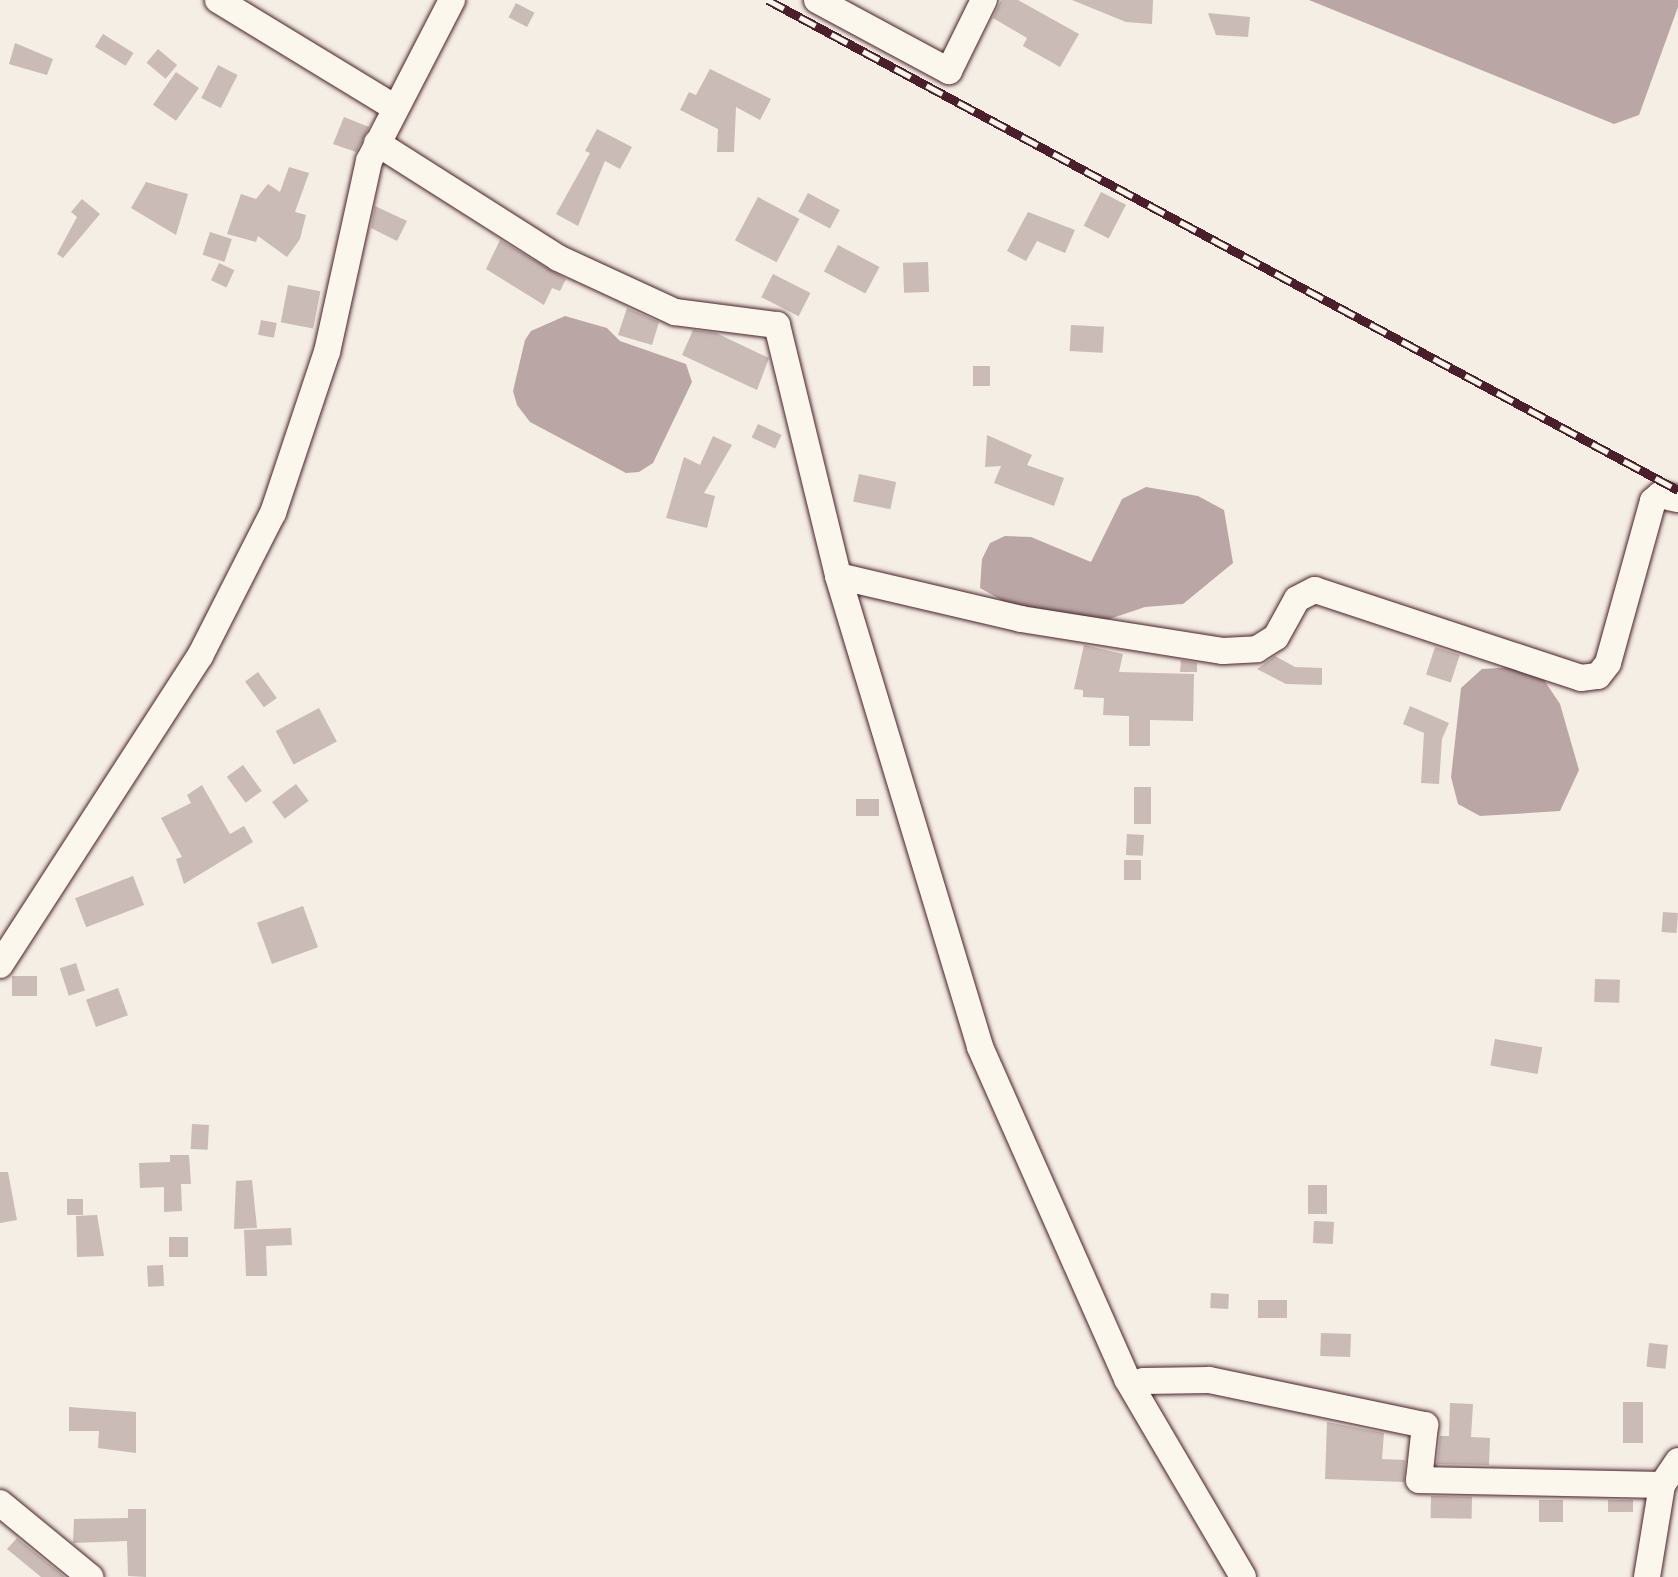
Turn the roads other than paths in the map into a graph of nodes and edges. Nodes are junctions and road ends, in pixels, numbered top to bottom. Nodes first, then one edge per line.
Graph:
1 (218, 0) edge
2 (452, 0) edge
3 (817, 0) edge
4 (984, 0) edge
5 (394, 107) junction
6 (377, 143) junction
7 (1678, 499) edge
8 (838, 576) junction
9 (0, 965) edge
10 (1143, 1381) dead end
11 (1678, 1461) edge
12 (1662, 1485) junction
13 (0, 1503) edge
14 (90, 1577) edge
15 (1243, 1577) edge
16 (1647, 1577) edge

1 - 5 street
2 - 5 street
3 - 4 street
5 - 6 street
6 - 8 street
6 - 9 street
7 - 8 street
8 - 15 street
10 - 12 street
11 - 12 street
12 - 16 street
13 - 14 street

